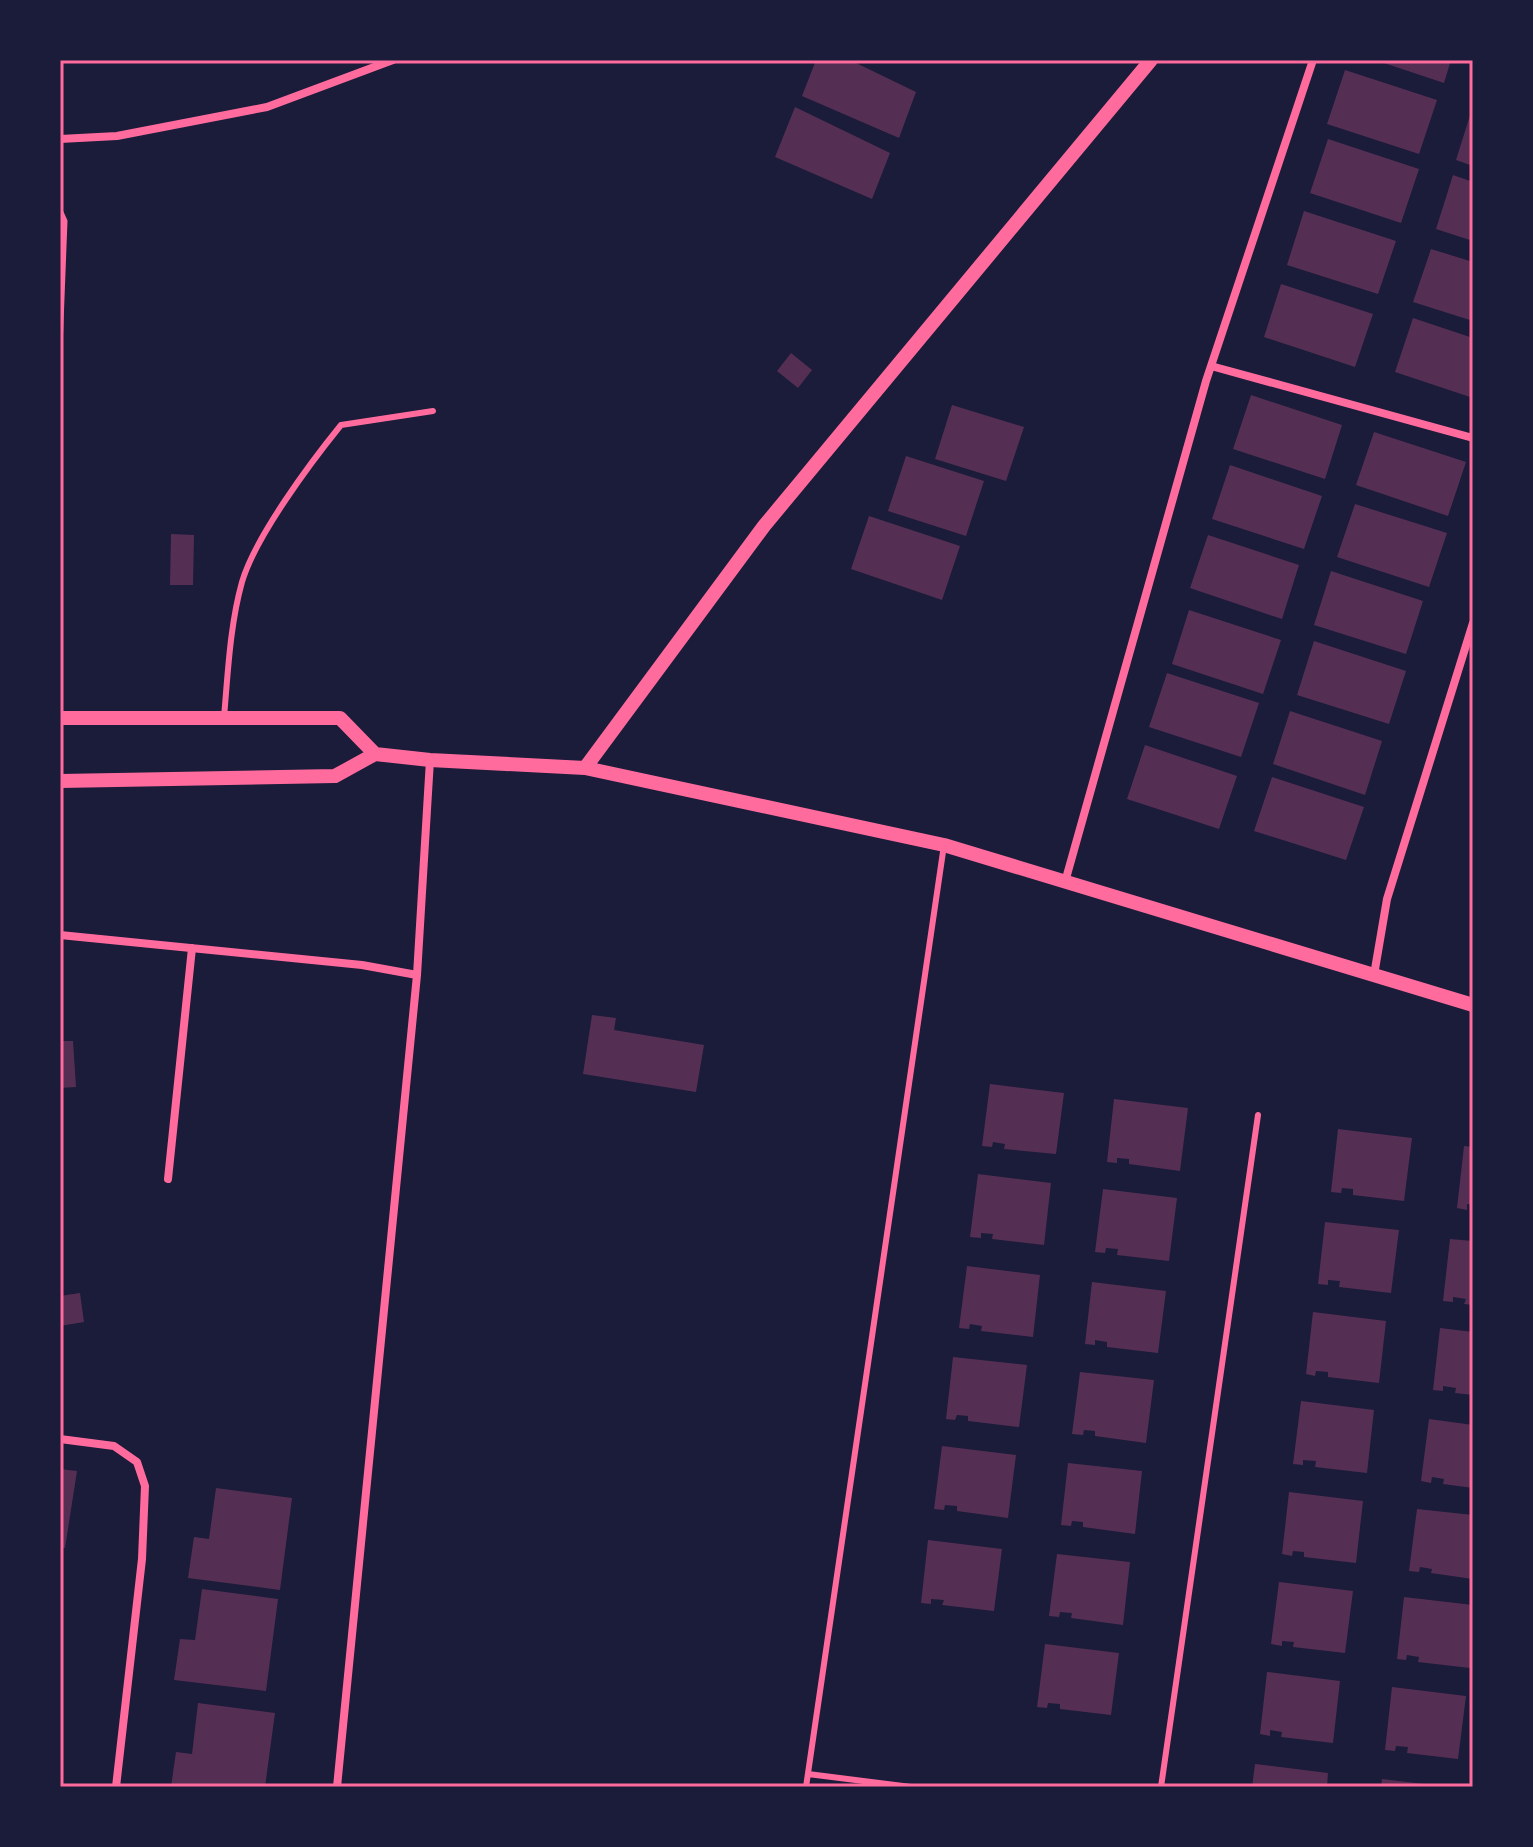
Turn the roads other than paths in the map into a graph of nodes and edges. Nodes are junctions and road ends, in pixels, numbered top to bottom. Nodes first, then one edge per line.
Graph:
1 (393, 60) edge
2 (1151, 60) edge
3 (1313, 60) edge
4 (60, 139) edge
5 (1211, 366) junction
6 (433, 411) dead end
7 (1473, 438) edge
8 (1473, 623) edge
9 (224, 717) junction
10 (60, 718) edge
11 (375, 754) junction
12 (430, 760) junction
13 (585, 768) junction
14 (60, 781) edge
15 (944, 845) junction
16 (1065, 882) junction
17 (60, 935) edge
18 (192, 948) junction
19 (417, 975) junction
20 (1374, 975) junction
21 (1473, 1005) edge
22 (1258, 1115) dead end
23 (168, 1179) dead end
24 (60, 1439) edge
25 (808, 1774) junction
26 (116, 1787) edge
27 (337, 1787) edge
28 (806, 1787) edge
29 (911, 1787) edge
30 (1161, 1787) edge

1 - 4 street
2 - 13 street
3 - 5 street
5 - 7 street
5 - 16 street
6 - 9 lane
8 - 20 street
9 - 10 street
9 - 11 street
11 - 12 street
11 - 14 street
12 - 13 street
12 - 19 street
13 - 15 street
15 - 16 street
15 - 25 lane
16 - 20 street
17 - 18 street
18 - 19 street
18 - 23 street
19 - 27 street
20 - 21 street
22 - 30 lane
24 - 26 street
25 - 28 lane
25 - 29 lane

